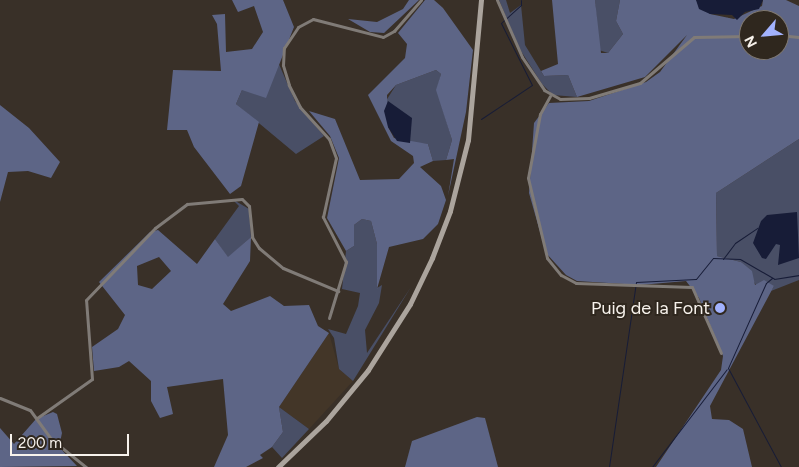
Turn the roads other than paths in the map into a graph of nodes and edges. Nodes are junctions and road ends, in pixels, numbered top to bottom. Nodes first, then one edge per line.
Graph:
1 (421, 0) edge
2 (482, 1) edge
3 (497, 1) edge
4 (739, 36) edge
5 (550, 96) junction
6 (338, 291) junction
7 (329, 318) dead end
8 (721, 353) dead end
9 (0, 398) edge
10 (37, 418) junction
11 (86, 467) edge
12 (278, 467) edge

1 - 6 street
2 - 12 main road
3 - 5 street
4 - 5 street
5 - 8 street
6 - 7 street
6 - 10 street
9 - 10 street
10 - 11 street

